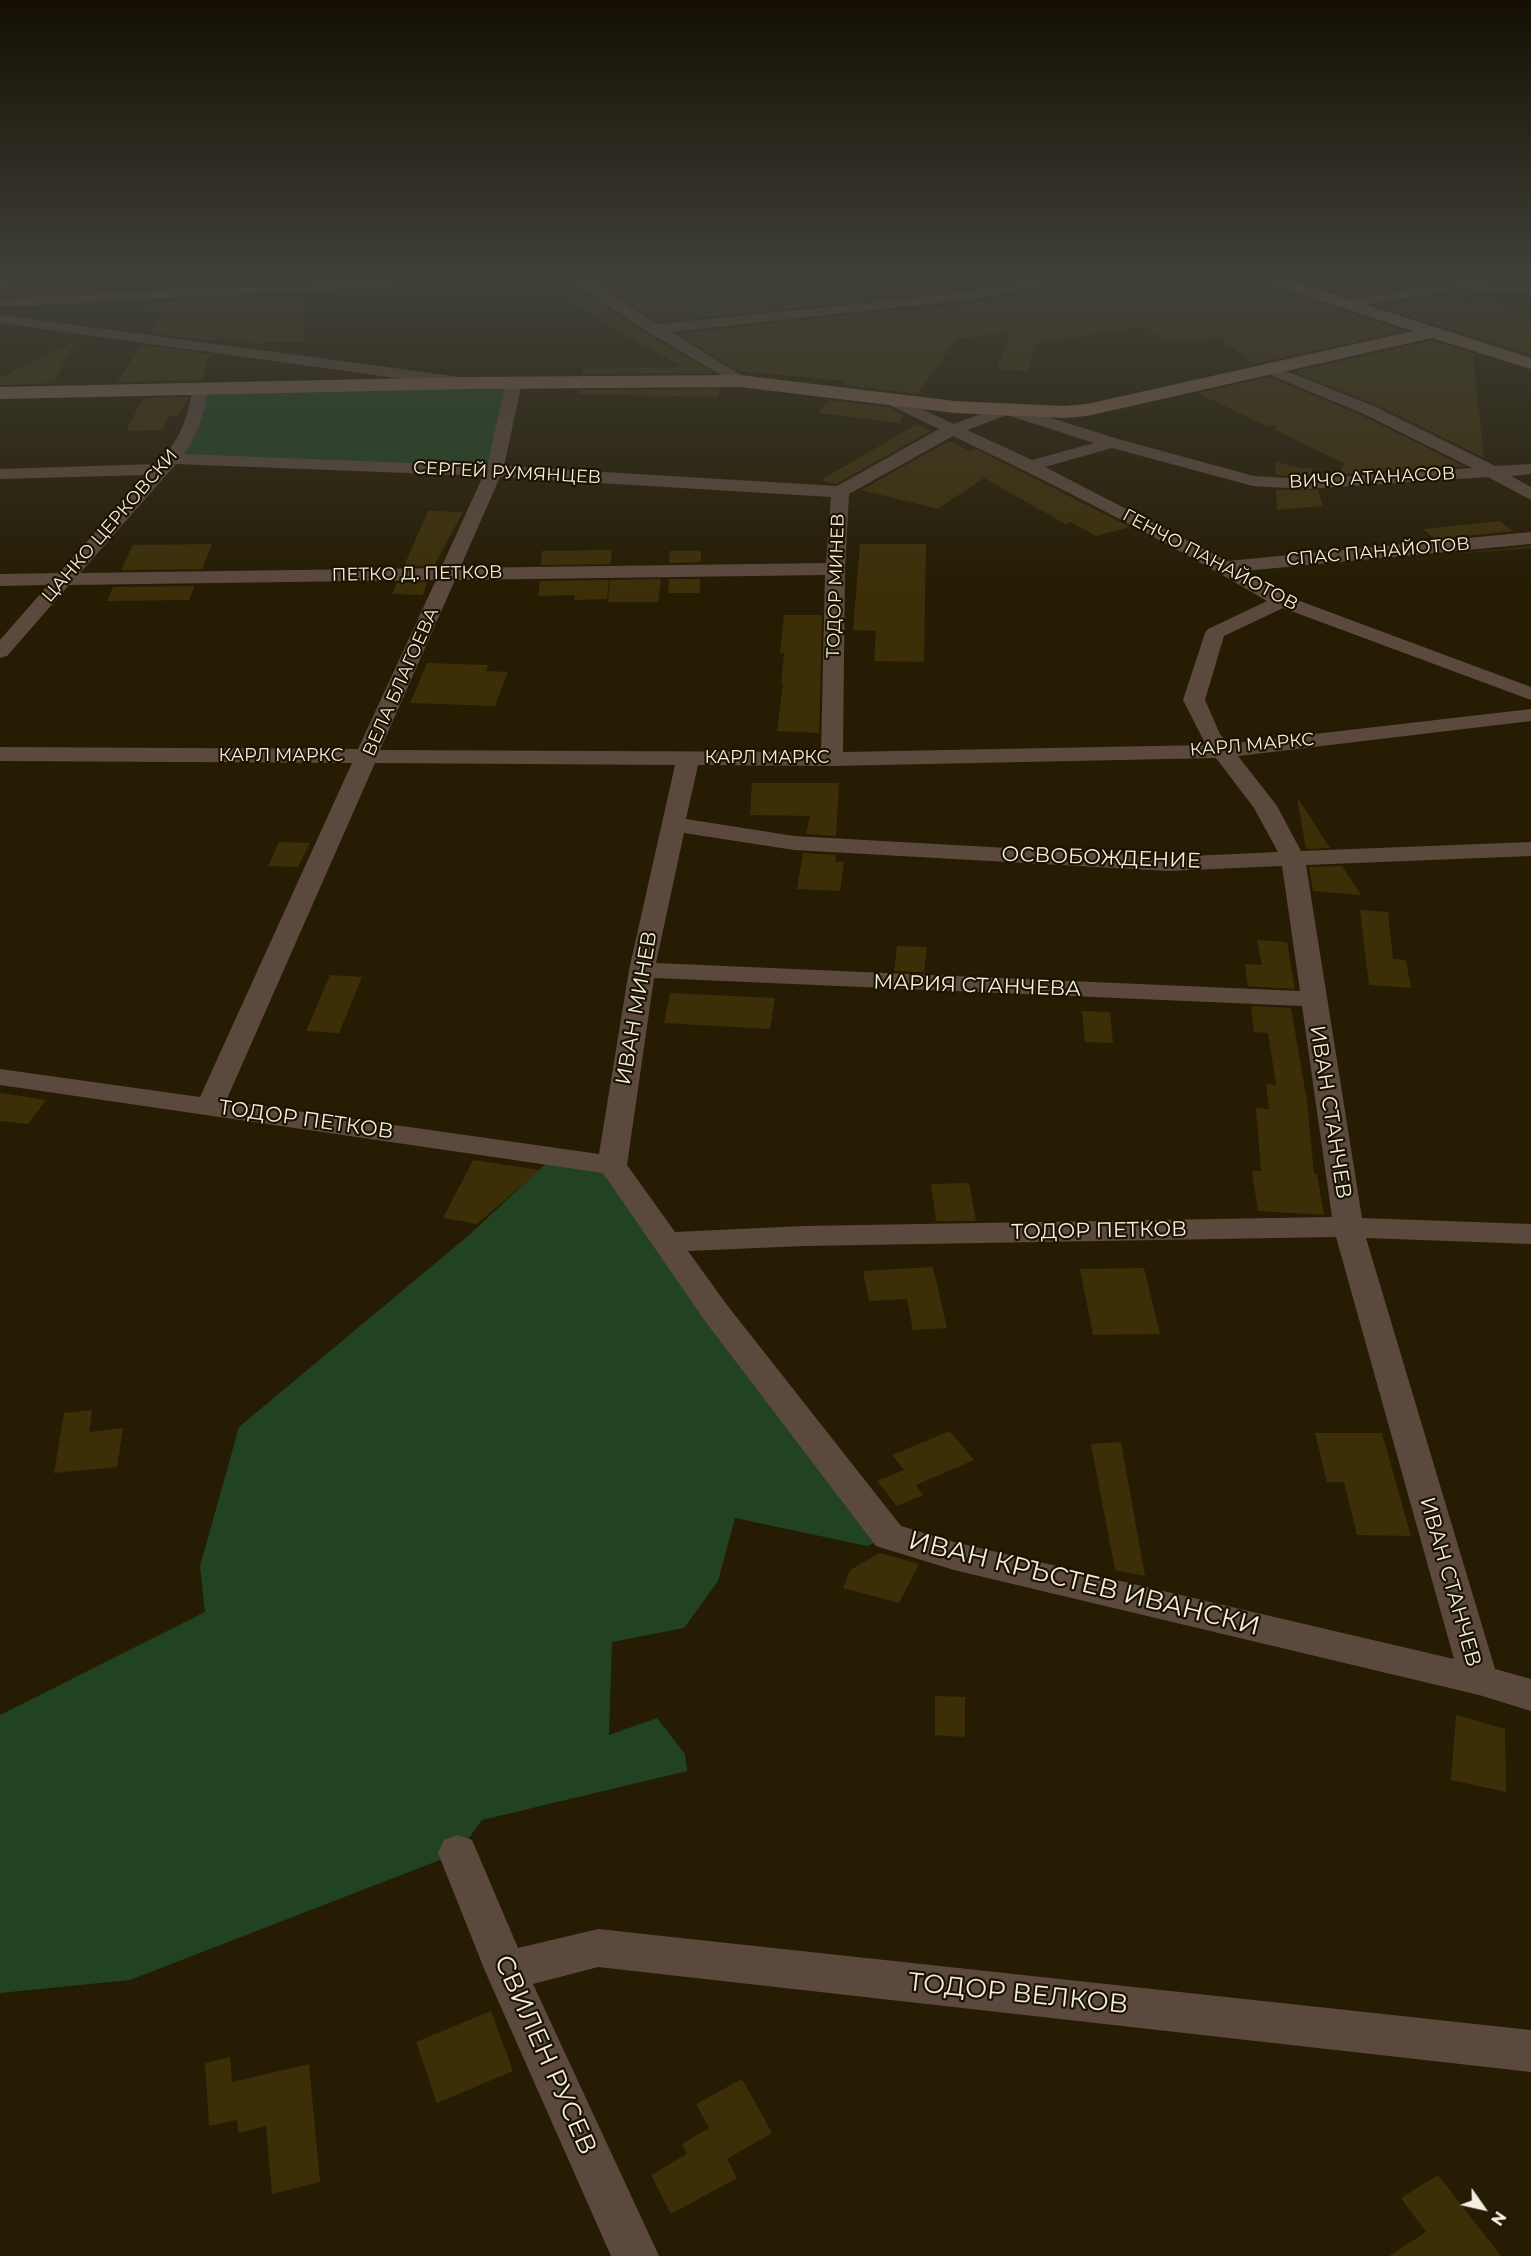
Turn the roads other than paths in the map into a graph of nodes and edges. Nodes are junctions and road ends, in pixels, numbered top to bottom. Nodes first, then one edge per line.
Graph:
1 (389, 380) edge
2 (450, 380) edge
3 (1219, 380) edge
4 (1297, 380) edge
5 (740, 381) joint
6 (514, 382) junction
7 (468, 383) junction
8 (382, 384) junction
9 (200, 390) junction
10 (0, 393) edge
11 (889, 399) junction
12 (1007, 409) junction
13 (952, 429) junction
14 (1112, 443) junction
15 (167, 464) junction
16 (1030, 466) junction
17 (1531, 468) edge
18 (494, 471) junction
19 (1493, 471) junction
20 (0, 474) edge
21 (840, 492) junction
22 (1531, 495) edge
23 (1531, 538) edge
24 (1224, 567) junction
25 (835, 569) junction
26 (449, 573) junction
27 (0, 580) edge
28 (64, 580) junction
29 (1282, 602) junction
30 (0, 652) edge
31 (1531, 694) edge
32 (1531, 715) edge
33 (1224, 751) junction
34 (0, 754) edge
35 (368, 757) junction
36 (688, 758) junction
37 (832, 759) junction
38 (673, 824) junction
39 (1531, 849) edge
40 (1293, 859) junction
41 (642, 970) junction
42 (1313, 999) junction
43 (0, 1077) edge
44 (210, 1106) junction
45 (612, 1165) junction
46 (1348, 1227) junction
47 (1531, 1234) edge
48 (668, 1242) junction
49 (1479, 1680) junction
50 (1531, 1695) edge
51 (458, 1853) dead end
52 (506, 1971) junction
53 (1531, 2051) edge
54 (635, 2256) edge

1 - 8 street
2 - 7 street
3 - 12 street
4 - 19 street
5 - 6 street
5 - 11 street
6 - 7 street
6 - 18 street, ВЕЛА БЛАГОЕВА
7 - 8 street
8 - 9 street
9 - 10 street
9 - 15 street, ЦАНКО ЦЕРКОВСКИ
11 - 12 street
11 - 13 street, ГЕНЧО ПАНАЙОТОВ
12 - 13 street, ТОДОР МИНЕВ
12 - 14 street, ВИЧО АТАНАСОВ
13 - 16 street, ГЕНЧО ПАНАЙОТОВ
13 - 21 street, ТОДОР МИНЕВ
14 - 16 street
14 - 19 street, ВИЧО АТАНАСОВ
15 - 18 street, СЕРГЕЙ РУМЯНЦЕВ
15 - 20 street, СЕРГЕЙ РУМЯНЦЕВ
15 - 28 street, ЦАНКО ЦЕРКОВСКИ
16 - 24 street, ГЕНЧО ПАНАЙОТОВ
17 - 19 street, ВИЧО АТАНАСОВ
18 - 21 street, СЕРГЕЙ РУМЯНЦЕВ
18 - 26 street, ВЕЛА БЛАГОЕВА
19 - 22 street
21 - 25 street, ТОДОР МИНЕВ
23 - 24 street, СПАС ПАНАЙОТОВ
24 - 29 street, ГЕНЧО ПАНАЙОТОВ
25 - 26 street, ПЕТКО Д. ПЕТКОВ
25 - 37 street, ТОДОР МИНЕВ
26 - 28 street, ПЕТКО Д. ПЕТКОВ
26 - 35 street, ВЕЛА БЛАГОЕВА
27 - 28 street, ПЕТКО Д. ПЕТКОВ
28 - 30 street, ЦАНКО ЦЕРКОВСКИ
29 - 31 street, ГЕНЧО ПАНАЙОТОВ
29 - 33 street, ИВАН СТАНЧЕВ
32 - 33 street, КАРЛ МАРКС
33 - 37 street, КАРЛ МАРКС
33 - 40 street, ИВАН СТАНЧЕВ
34 - 35 street, КАРЛ МАРКС
35 - 36 street, КАРЛ МАРКС
35 - 44 street, ВЕЛА БЛАГОЕВА
36 - 37 street, КАРЛ МАРКС
36 - 38 street, ИВАН МИНЕВ
38 - 40 street, ОСВОБОЖДЕНИЕ
38 - 41 street, ИВАН МИНЕВ
39 - 40 street, ОСВОБОЖДЕНИЕ
40 - 42 street, ИВАН СТАНЧЕВ
41 - 42 street, МАРИЯ СТАНЧЕВА
41 - 45 street, ИВАН МИНЕВ
42 - 46 street, ИВАН СТАНЧЕВ
43 - 44 street, ТОДОР ПЕТКОВ
44 - 45 street, ТОДОР ПЕТКОВ
45 - 48 street
46 - 47 street, ТОДОР ПЕТКОВ
46 - 48 street, ТОДОР ПЕТКОВ
46 - 49 street, ИВАН СТАНЧЕВ
48 - 49 street, ИВАН КРЪСТЕВ ИВАНСКИ
49 - 50 street, ИВАН КРЪСТЕВ ИВАНСКИ
51 - 52 street, СВИЛЕН РУСЕВ
52 - 53 street, ТОДОР ВЕЛКОВ
52 - 54 street, СВИЛЕН РУСЕВ

